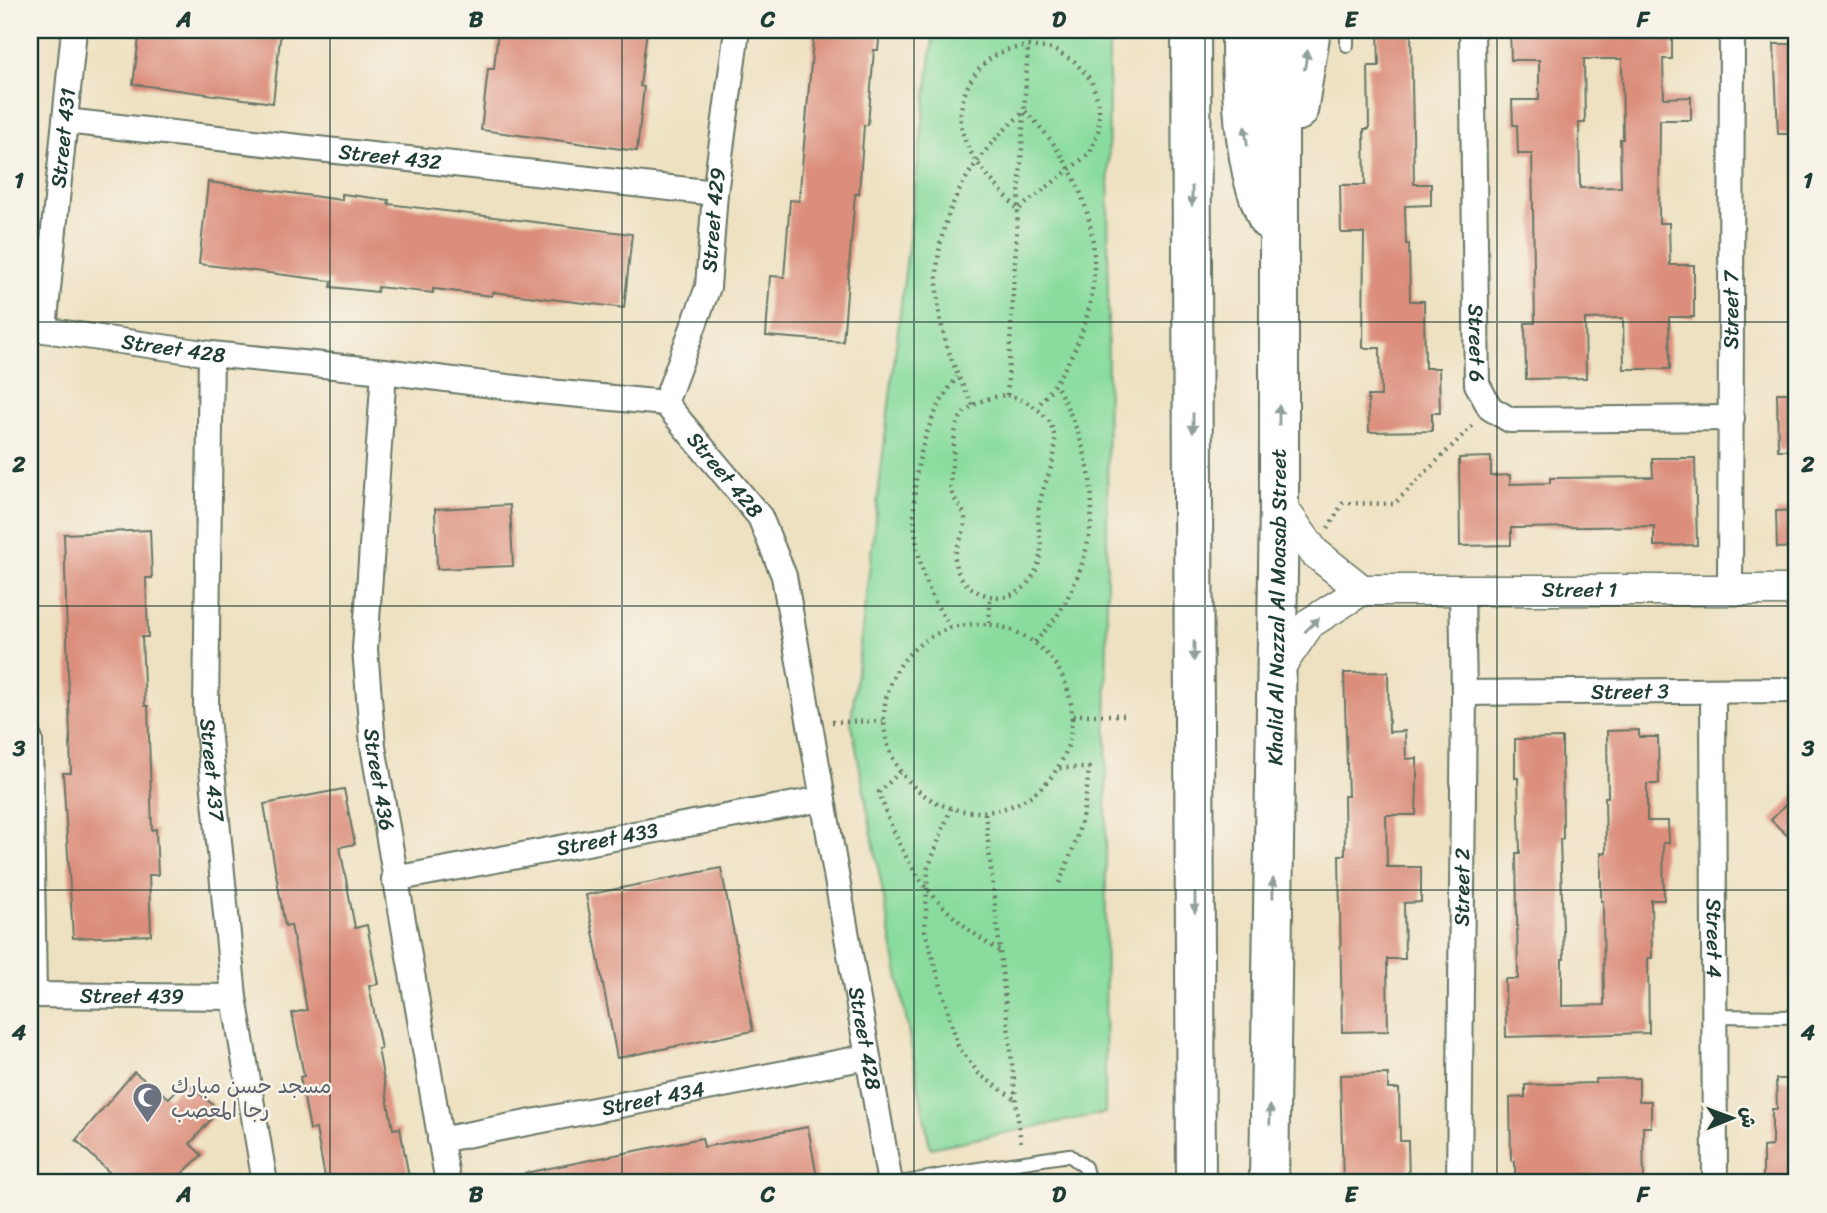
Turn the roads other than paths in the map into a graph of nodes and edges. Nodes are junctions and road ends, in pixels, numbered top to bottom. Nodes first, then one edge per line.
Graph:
1 (74, 30) edge
2 (737, 30) edge
3 (1178, 30) edge
4 (1191, 30) edge
5 (1241, 30) edge
6 (1279, 30) edge
7 (1311, 30) edge
8 (1347, 30) edge
9 (1472, 30) edge
10 (1732, 30) edge
11 (1347, 45) dead end
12 (65, 121) junction
13 (1192, 137) junction
14 (715, 193) junction
15 (1278, 248) junction
16 (37, 328) edge
17 (211, 354) junction
18 (384, 371) junction
19 (665, 403) junction
20 (1732, 418) junction
21 (1279, 503) junction
22 (1362, 590) junction
23 (1730, 590) junction
24 (1797, 590) edge
25 (1462, 591) junction
26 (1275, 674) junction
27 (1797, 690) edge
28 (1464, 693) junction
29 (1713, 693) junction
30 (30, 740) edge
31 (822, 799) junction
32 (394, 879) junction
33 (32, 995) edge
34 (234, 996) junction
35 (1714, 1016) junction
36 (1797, 1017) edge
37 (867, 1057) junction
38 (440, 1140) junction
39 (967, 1177) edge
40 (265, 1183) edge
41 (448, 1183) edge
42 (890, 1183) edge
43 (900, 1183) edge
44 (1089, 1183) edge
45 (1196, 1183) edge
46 (1269, 1183) edge
47 (1459, 1183) edge
48 (1715, 1183) edge

1 - 12 street, Street 431
2 - 14 street, Street 429
3 - 13 main road
4 - 13 main road
15 -> 5 main road
6 - 15 main road, Khalid Al Nazzal Al Moasab Street
15 -> 7 main road
8 - 11 lane
9 - 20 street, Street 6
10 - 20 street, Street 7
12 - 14 street, Street 432
12 - 16 street, Street 431
13 -> 45 main road
14 - 19 street, Street 429
21 -> 15 main road, Khalid Al Nazzal Al Moasab Street
16 - 17 street, Street 428
17 - 18 street, Street 428
17 - 34 street, Street 437
18 - 19 street, Street 428
18 - 32 street, Street 436
19 - 31 street, Street 428
20 - 23 street, Street 7
21 - 22 street
21 - 26 main road, Khalid Al Nazzal Al Moasab Street
22 - 25 street, Street 1
26 -> 22 street
23 - 24 street, Street 1
23 - 25 street, Street 1
25 - 28 street, Street 2
46 -> 26 main road, Khalid Al Nazzal Al Moasab Street
27 - 29 street, Street 3
28 - 29 street, Street 3
28 - 47 street, Street 2
29 - 35 street, Street 4
30 - 33 street
31 - 32 street, Street 433
31 - 37 street, Street 428
32 - 38 street, Street 436
33 - 34 street, Street 439
34 - 40 street, Street 437
35 - 36 lane
35 - 48 street, Street 4
37 - 38 street, Street 434
37 - 42 street, Street 428
38 - 41 street, Street 436
39 - 43 lane
39 - 44 lane

